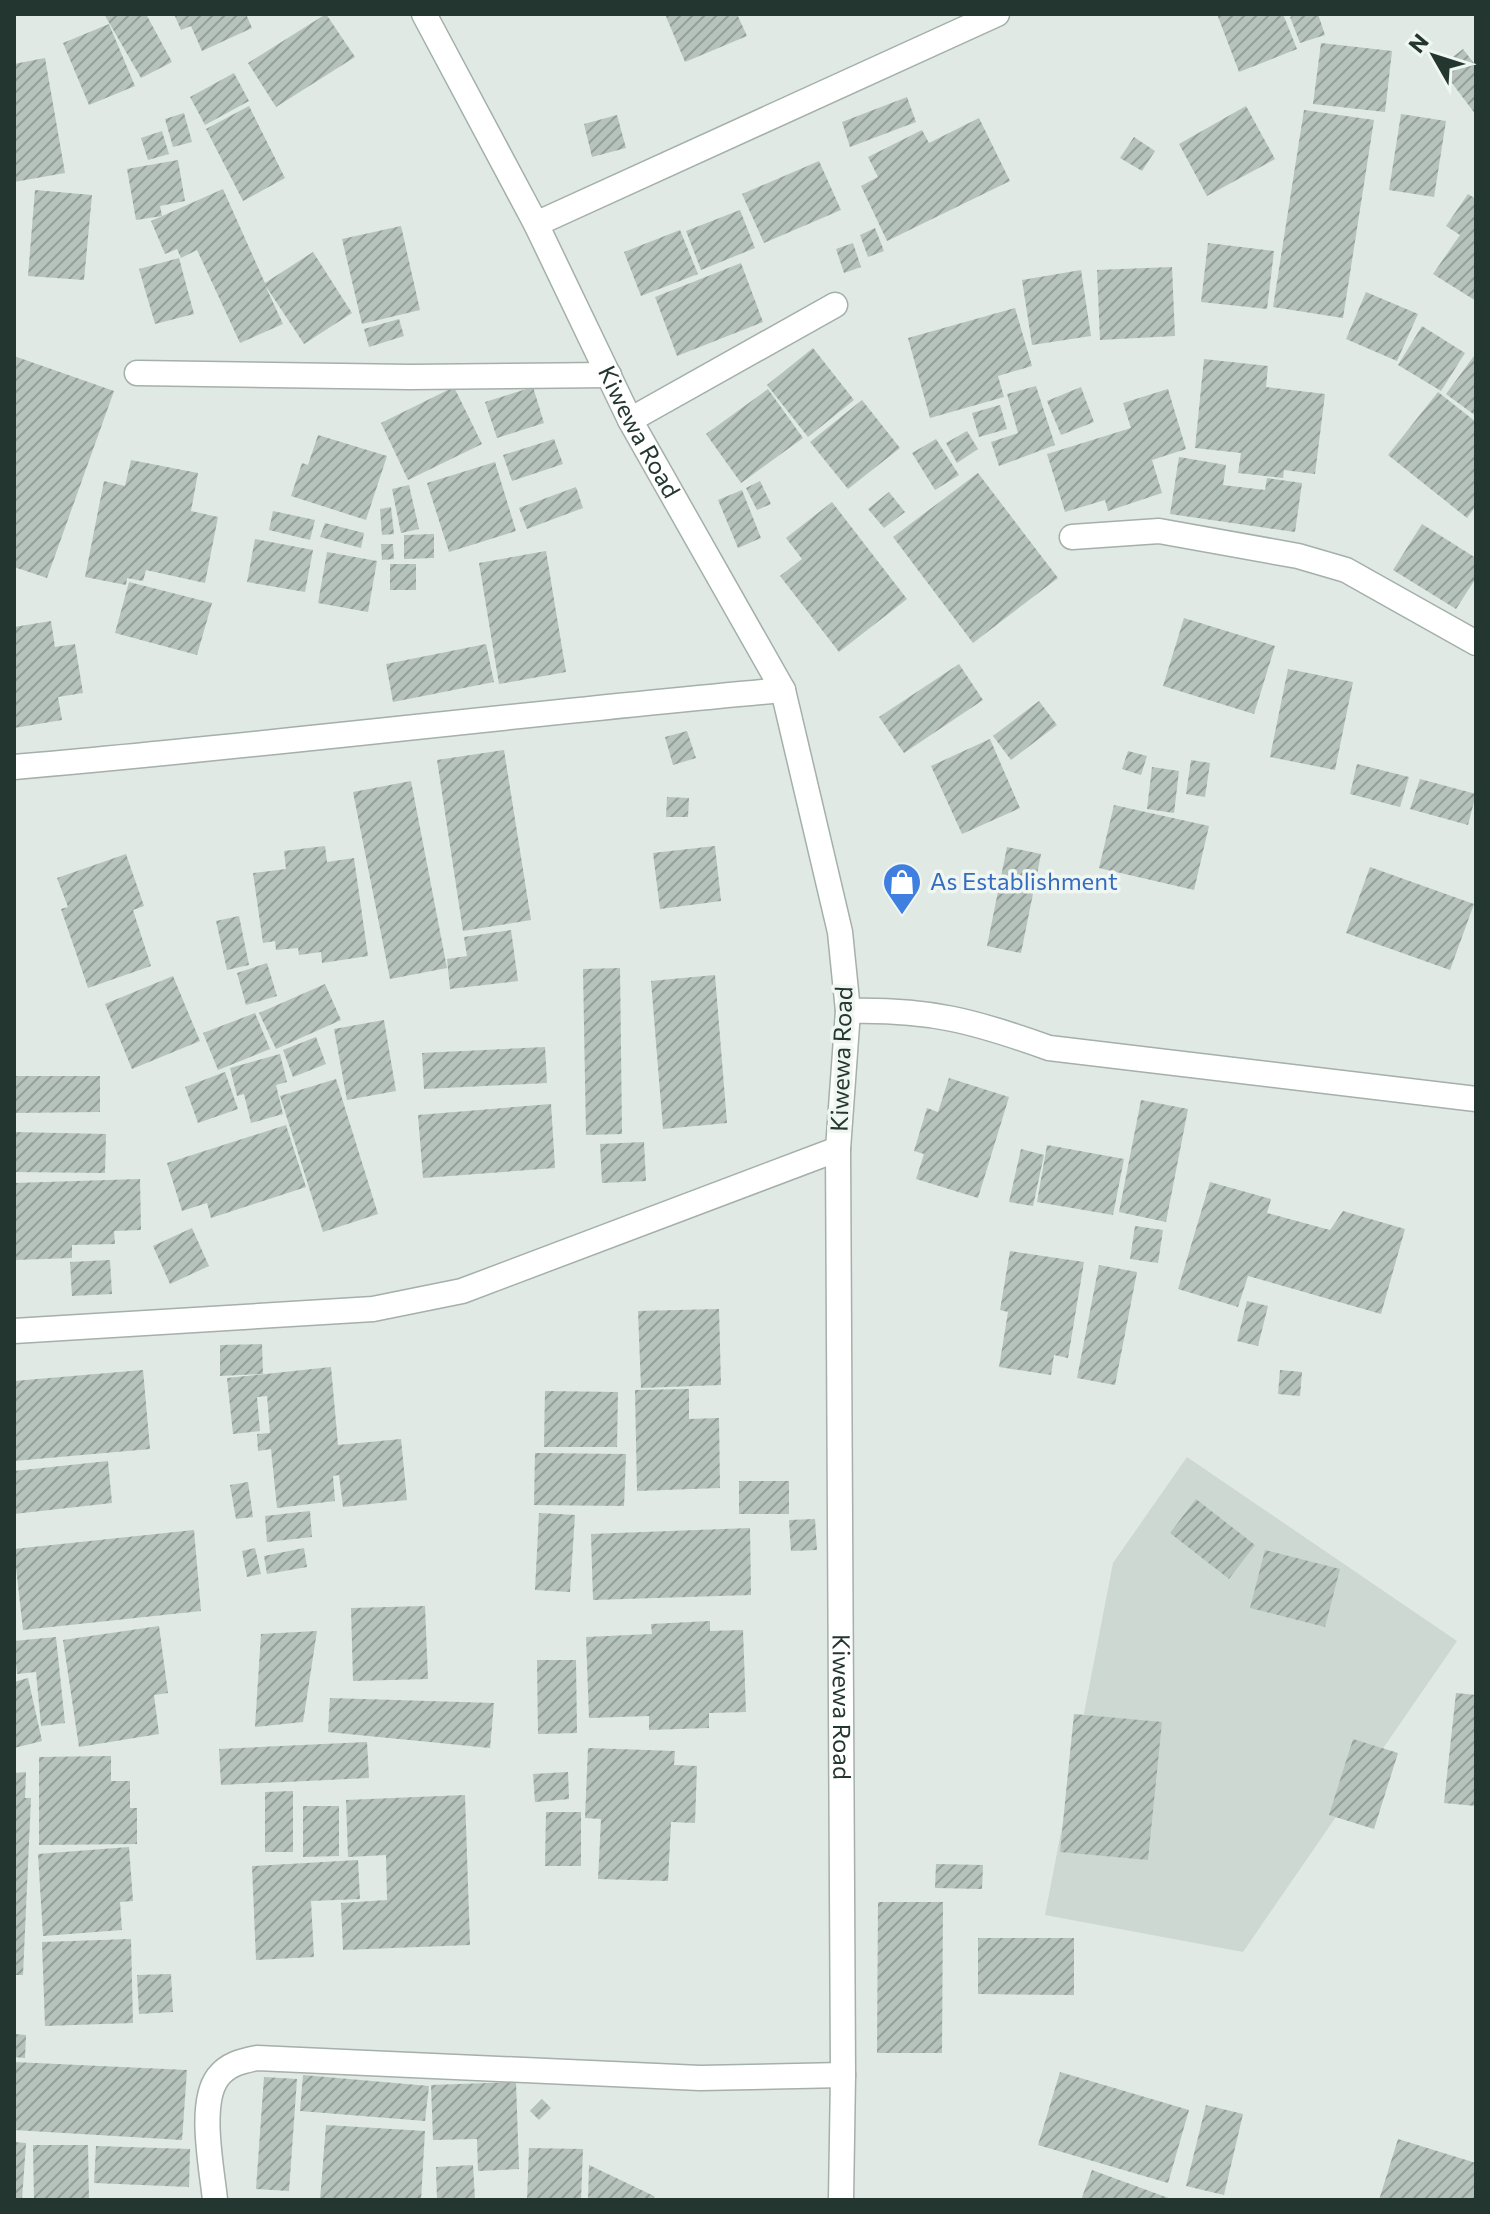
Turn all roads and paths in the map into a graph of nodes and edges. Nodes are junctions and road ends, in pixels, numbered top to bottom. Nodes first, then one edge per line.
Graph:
1 (424, 14) edge
2 (997, 14) edge
3 (536, 224) junction
4 (835, 305) dead end
5 (137, 373) dead end
6 (609, 375) junction
7 (630, 420) junction
8 (1072, 537) dead end
9 (1476, 643) edge
10 (783, 690) junction
11 (14, 767) edge
12 (848, 1011) junction
13 (1476, 1099) edge
14 (838, 1149) junction
15 (14, 1331) edge
16 (843, 2075) junction
17 (215, 2200) edge
18 (841, 2200) edge

1 - 3 street, Kiwewa Road
2 - 3 street
3 - 6 street, Kiwewa Road
4 - 7 street
5 - 6 street
6 - 7 street, Kiwewa Road
7 - 10 street, Kiwewa Road
8 - 9 street
10 - 11 street
10 - 12 street, Kiwewa Road
12 - 13 street
12 - 14 street, Kiwewa Road
14 - 15 street
14 - 16 street, Kiwewa Road
16 - 17 street
16 - 18 street, Kiwewa Road

